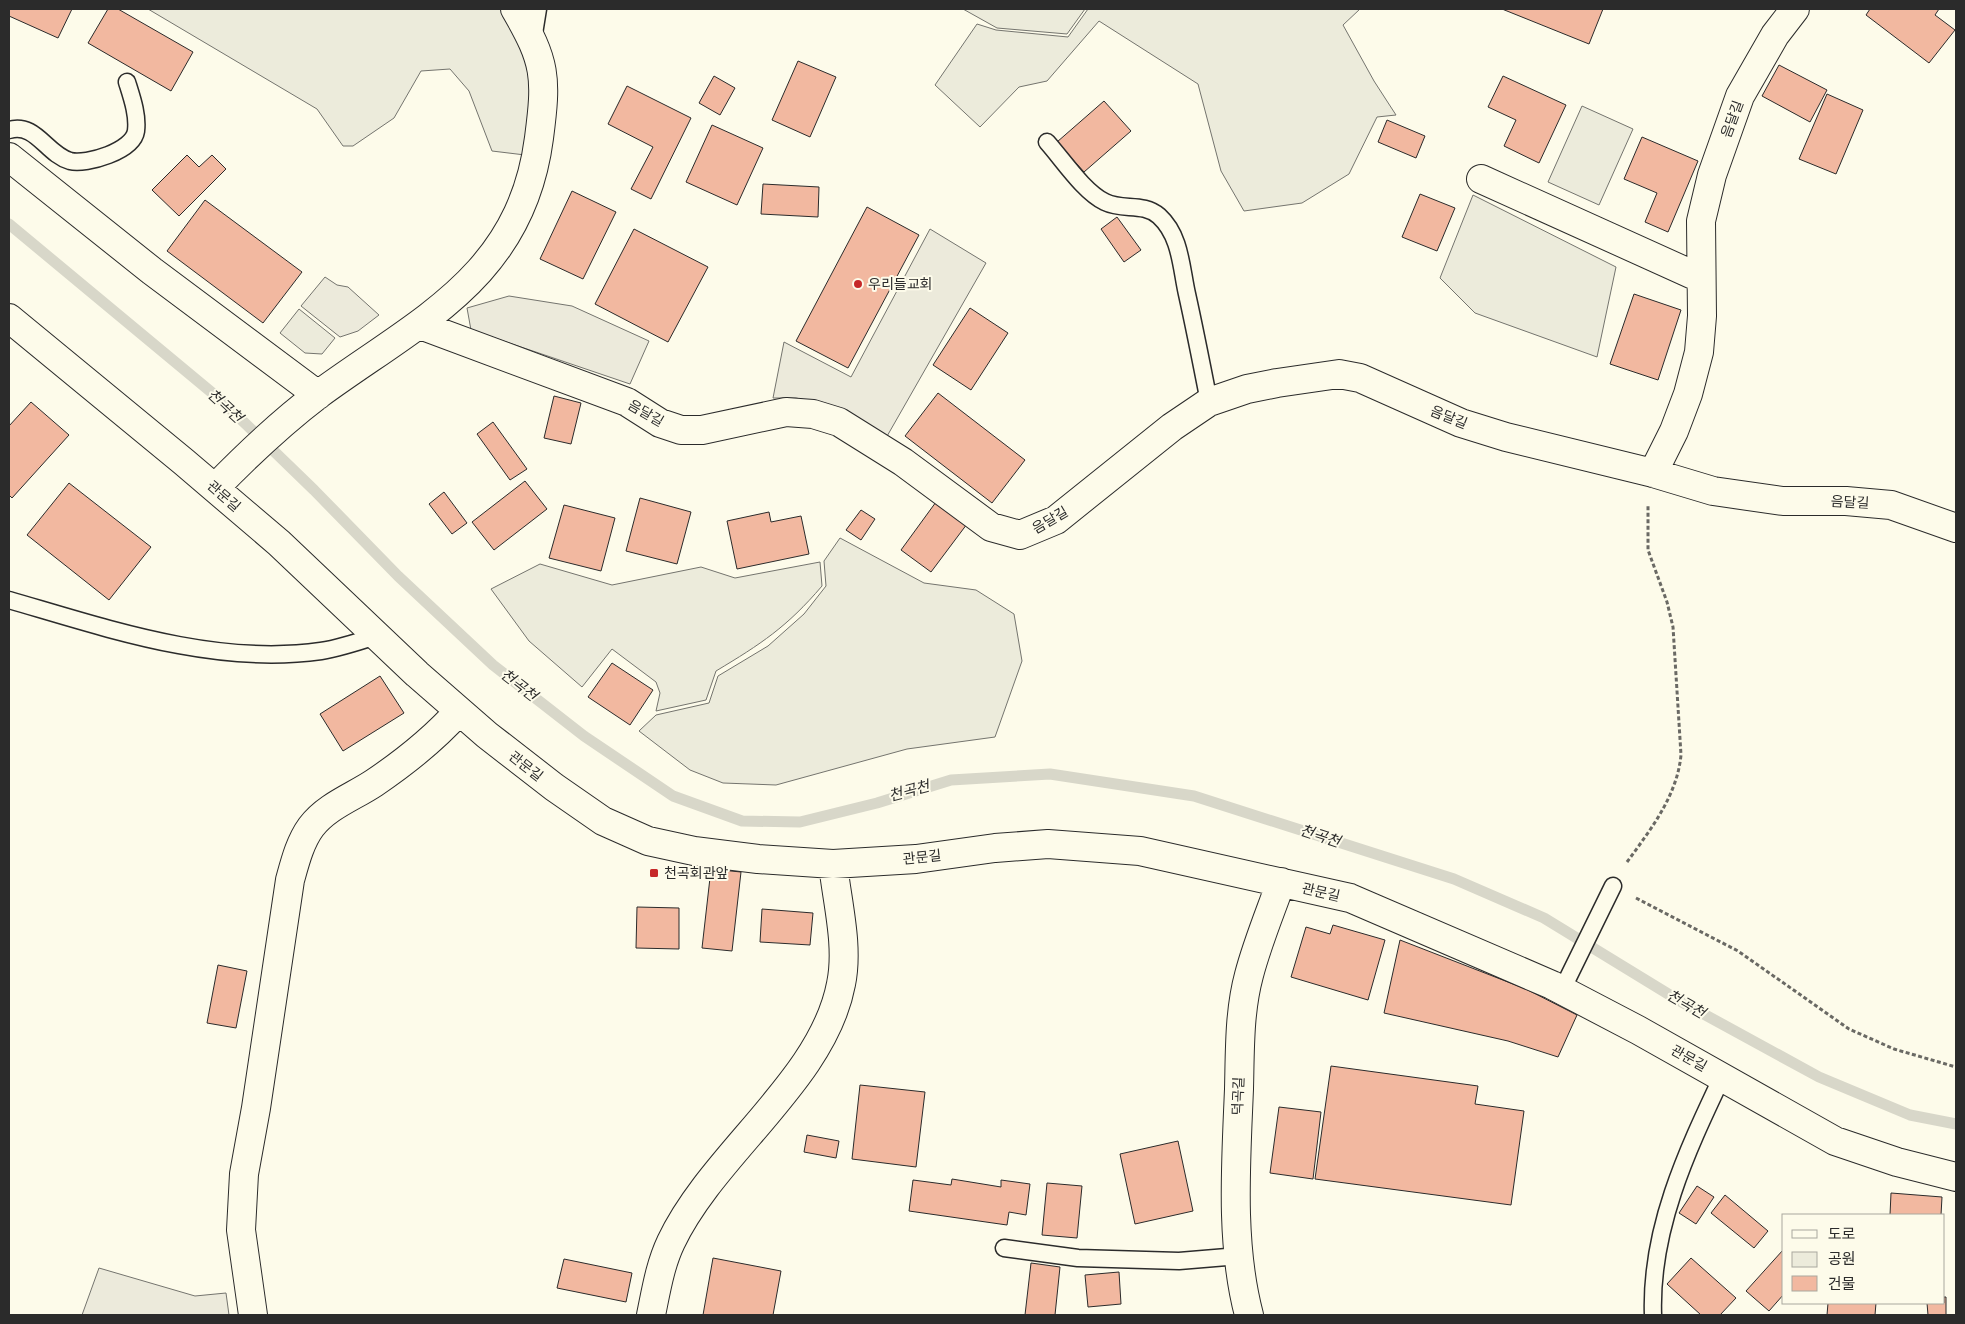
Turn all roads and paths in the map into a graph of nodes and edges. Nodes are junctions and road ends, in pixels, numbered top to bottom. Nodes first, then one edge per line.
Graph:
1 (514, 9) edge
2 (538, 9) edge
3 (1795, 9) edge
4 (533, 40) junction
5 (127, 82) dead end
6 (9, 130) edge
7 (1048, 142) dead end
8 (9, 158) edge
9 (1480, 179) dead end
10 (1700, 278) junction
11 (9, 318) edge
12 (420, 325) junction
13 (308, 402) junction
14 (1209, 402) junction
15 (1653, 473) junction
16 (215, 488) junction
17 (1956, 528) edge
18 (9, 600) edge
19 (376, 636) junction
20 (458, 711) junction
21 (832, 864) junction
22 (1281, 882) junction
23 (1610, 891) junction
24 (1564, 985) junction
25 (1956, 1067) edge
26 (1722, 1077) junction
27 (1956, 1177) edge
28 (1004, 1248) dead end
29 (1239, 1256) junction
30 (253, 1315) edge
31 (651, 1315) edge
32 (1249, 1315) edge
33 (1654, 1315) edge

1 - 4 street
2 - 4 lane
3 - 10 street, 음달길
4 - 12 street
5 - 6 lane
7 - 14 lane
8 - 13 street
9 - 10 street
10 - 15 street, 음달길
11 - 16 street, 관문길
12 - 13 street
12 - 14 street, 음달길
13 - 16 street
14 - 15 street, 음달길
15 - 17 street, 음달길
15 - 23 path
16 - 19 street, 관문길
18 - 19 lane
19 - 20 street, 관문길
20 - 21 street, 관문길
20 - 30 street
21 - 22 street, 관문길
21 - 31 street
22 - 24 street, 관문길
22 - 29 street, 덕곡길
23 - 24 lane
23 - 25 path
24 - 26 street, 관문길
26 - 27 street, 관문길
26 - 33 lane
28 - 29 lane
29 - 32 street, 덕곡길

